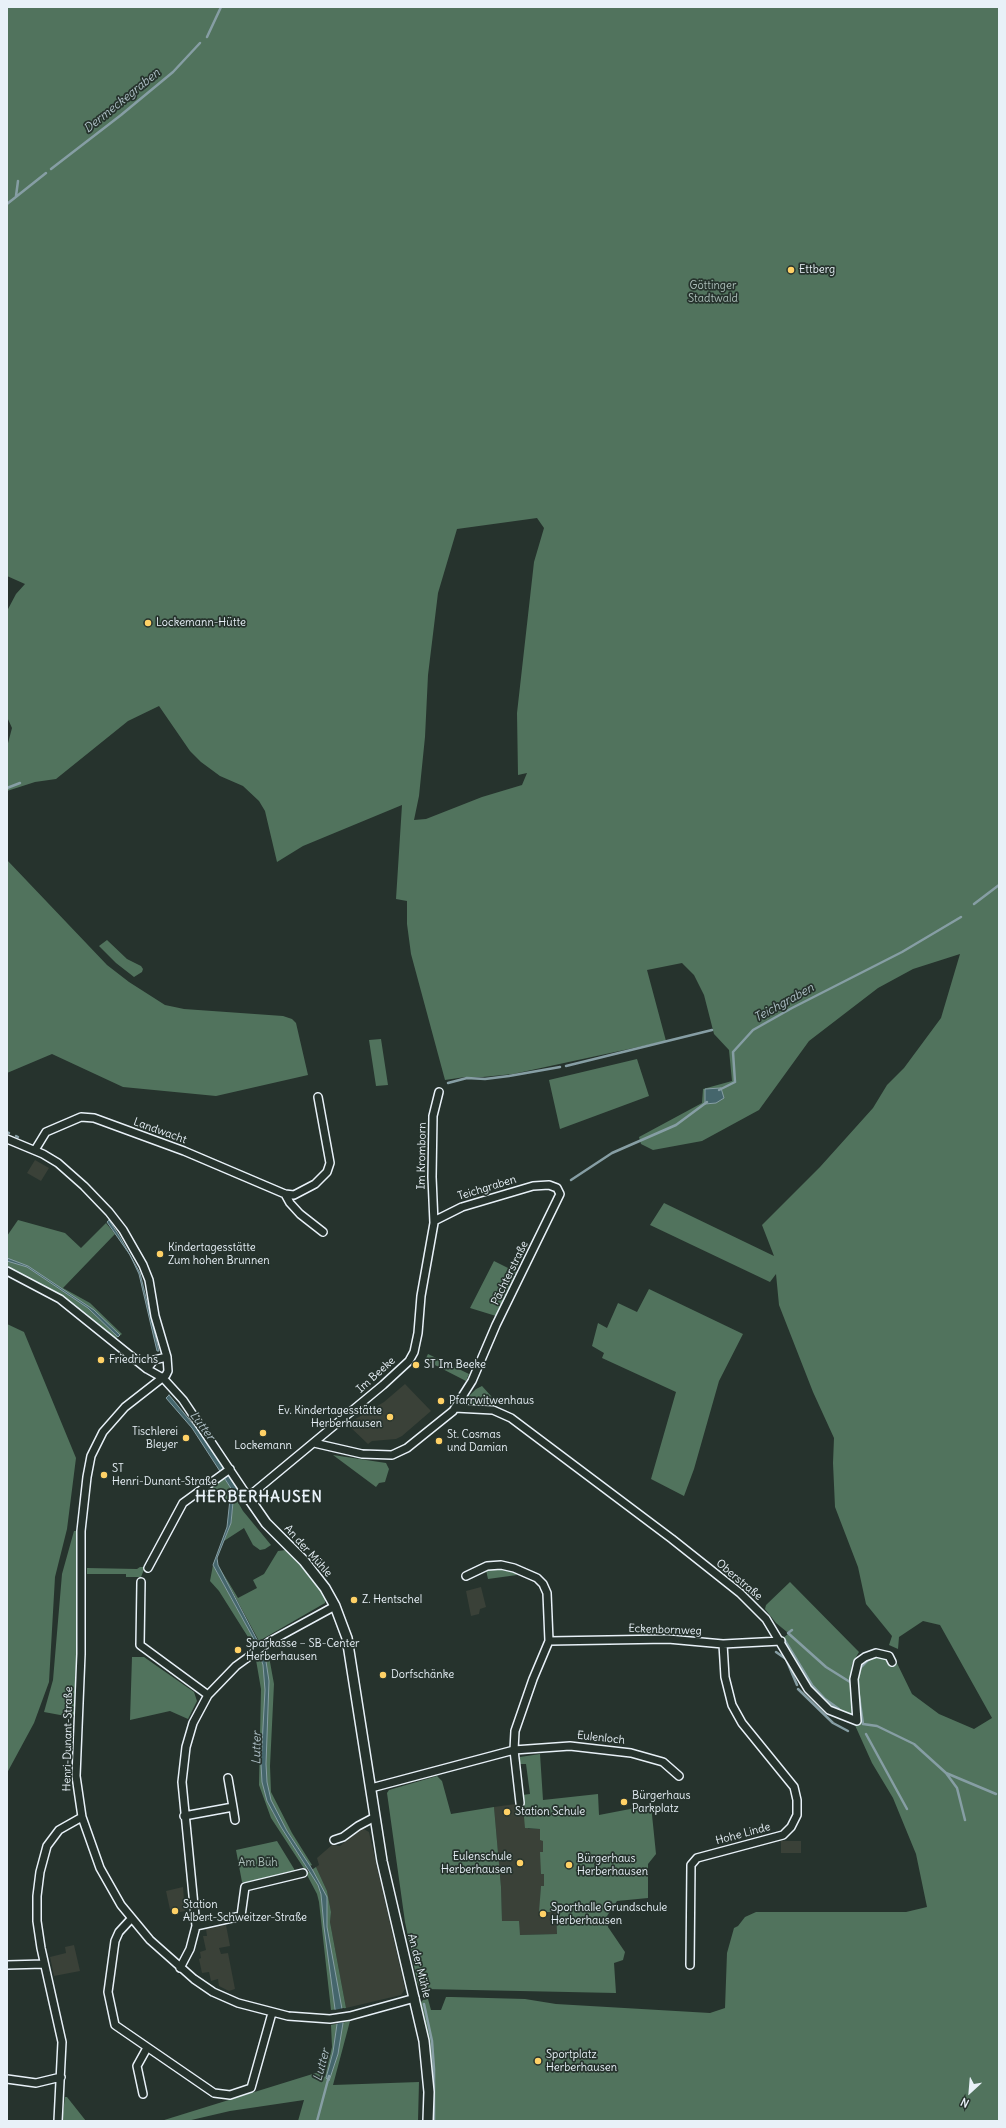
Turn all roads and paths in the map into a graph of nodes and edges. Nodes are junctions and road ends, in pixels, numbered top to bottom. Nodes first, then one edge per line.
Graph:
1 (439, 1092) dead end
2 (318, 1098) dead end
3 (7, 1139) edge
4 (35, 1150) junction
5 (550, 1185) joint
6 (285, 1194) junction
7 (434, 1221) junction
8 (323, 1232) dead end
9 (7, 1271) edge
10 (167, 1357) junction
11 (146, 1368) junction
12 (163, 1378) junction
13 (456, 1408) junction
14 (314, 1444) junction
15 (225, 1471) junction
16 (248, 1497) junction
17 (148, 1568) dead end
18 (466, 1576) dead end
19 (142, 1582) dead end
20 (335, 1606) junction
21 (549, 1641) junction
22 (781, 1641) junction
23 (723, 1644) junction
24 (892, 1662) dead end
25 (208, 1696) junction
26 (514, 1750) junction
27 (679, 1776) dead end
28 (228, 1778) dead end
29 (371, 1788) junction
30 (520, 1803) dead end
31 (233, 1807) junction
32 (184, 1816) junction
33 (82, 1817) junction
34 (375, 1817) junction
35 (235, 1820) dead end
36 (334, 1840) dead end
37 (303, 1873) dead end
38 (131, 1919) junction
39 (196, 1926) junction
40 (44, 1964) junction
41 (7, 1965) edge
42 (690, 1965) dead end
43 (180, 1968) junction
44 (415, 1998) junction
45 (272, 2013) junction
46 (147, 2048) junction
47 (61, 2077) junction
48 (7, 2079) edge
49 (143, 2094) dead end
50 (58, 2121) edge
51 (428, 2121) edge

1 - 7 street, Im Kromborn
2 - 6 street
3 - 4 street
4 - 6 street, Landwacht
4 - 10 street
5 - 7 street, Teichgraben
5 - 13 street, Pächterstraße
6 - 8 street
7 - 14 street, Im Beeke
9 - 11 street, An der Mühle
10 - 11 street
10 - 12 street
11 - 12 street, An der Mühle
12 - 15 street, An der Mühle
12 - 33 street, Henri-Dunant-Straße
13 - 14 street
13 - 22 street, Oberstraße
14 - 16 street, Im Beeke
15 - 16 street, An der Mühle
15 - 17 street
16 - 20 street, An der Mühle
18 - 21 street
19 - 25 street
20 - 25 street
20 - 29 street, An der Mühle
21 - 23 street, Eckenbornweg
21 - 26 street
22 - 23 street, Eckenbornweg
22 - 24 street, Oberstraße
23 - 42 street, Hohe Linde
25 - 32 street
26 - 27 street, Eulenloch
26 - 29 street, Eulenloch
26 - 30 street
28 - 31 street
29 - 34 street, An der Mühle
31 - 32 street
31 - 35 street
32 - 39 street
33 - 38 street, Henri-Dunant-Straße
33 - 40 street
34 - 36 street
34 - 44 street, An der Mühle
37 - 39 street
38 - 43 street, Henri-Dunant-Straße
38 - 46 street
39 - 43 street
40 - 41 street
40 - 47 street
43 - 45 street, Henri-Dunant-Straße
44 - 45 street, Henri-Dunant-Straße
44 - 51 street, An der Mühle
45 - 46 street
46 - 49 street
47 - 48 street
47 - 50 street

